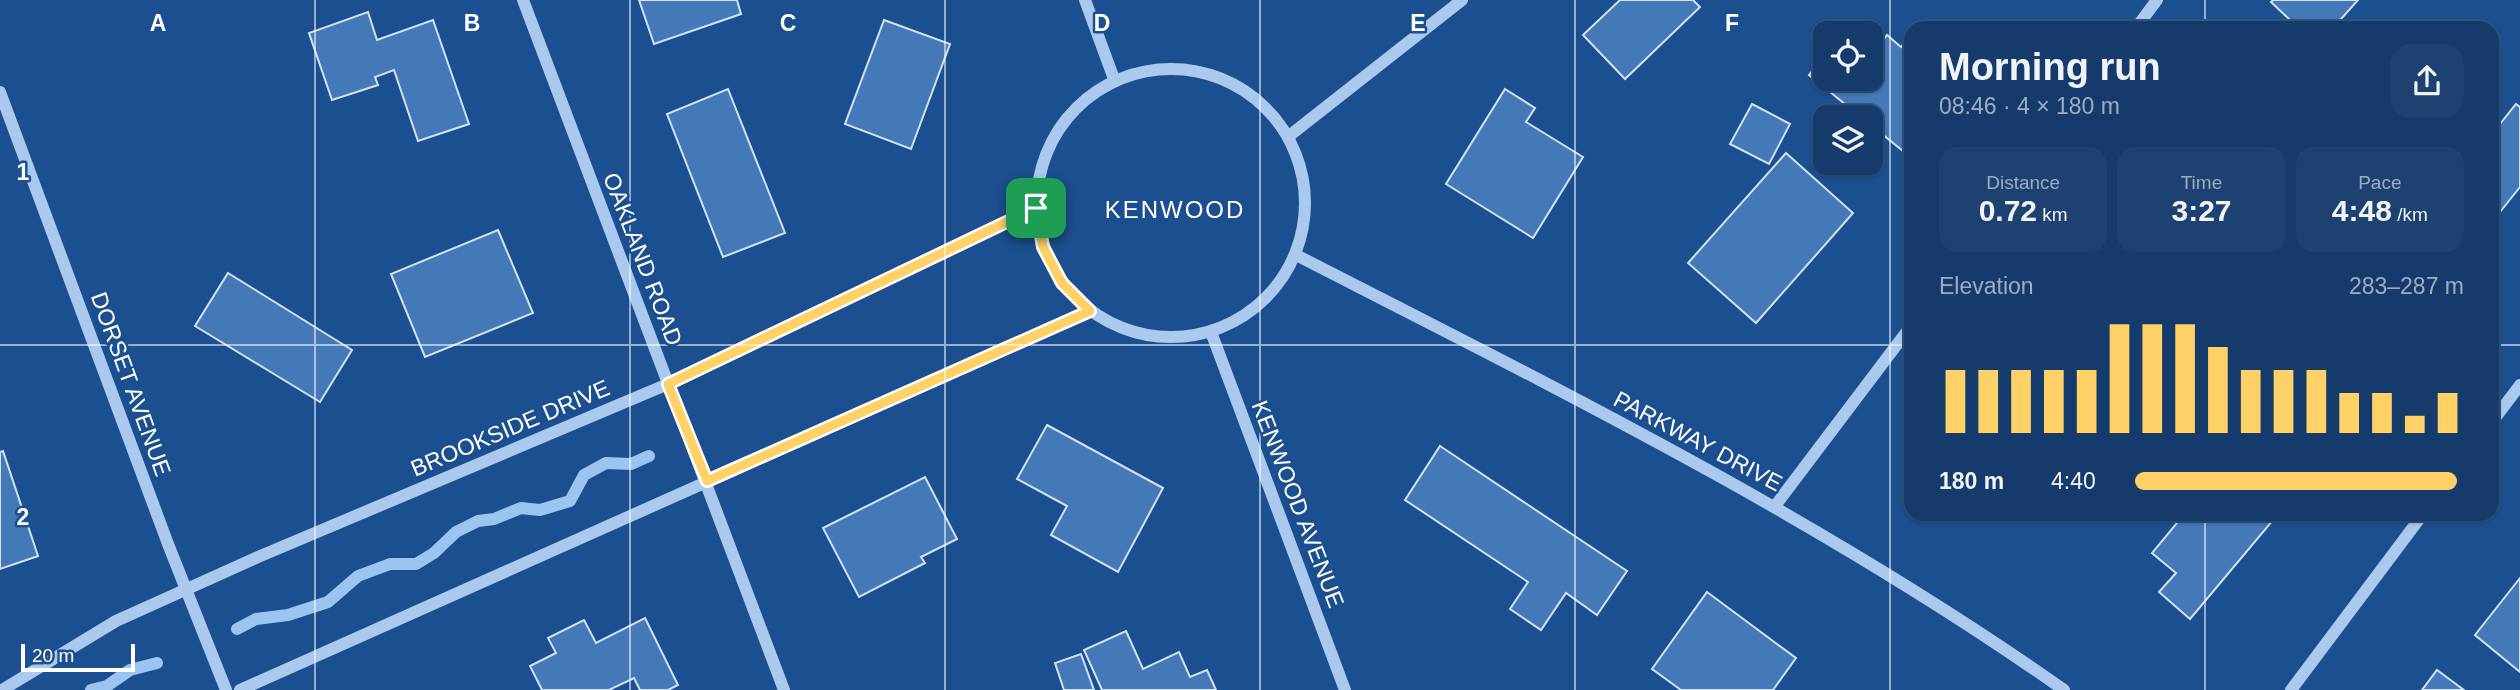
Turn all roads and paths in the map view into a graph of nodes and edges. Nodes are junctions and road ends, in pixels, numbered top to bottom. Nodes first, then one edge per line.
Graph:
1 (523, 0) edge
2 (1085, 0) edge
3 (1462, 0) edge
4 (2157, 0) edge
5 (2141, 21) edge
6 (1114, 79) junction
7 (0, 92) edge
8 (1289, 136) junction
9 (1036, 208) junction
10 (1296, 256) junction
11 (1090, 311) junction
12 (1211, 332) junction
13 (1904, 335) edge
14 (668, 384) junction
15 (2520, 385) edge
16 (2499, 413) edge
17 (707, 481) junction
18 (1775, 506) junction
19 (2418, 521) edge
20 (186, 589) junction
21 (2, 690) edge
22 (226, 690) edge
23 (240, 690) edge
24 (784, 690) edge
25 (1345, 690) edge
26 (2064, 690) edge
27 (2291, 690) edge

1 - 14 street, OAKLAND ROAD
2 - 6 street
3 - 8 street
4 - 5 street
6 - 8 street
6 - 9 street
7 - 20 street, DORSET AVENUE
8 - 10 street
9 - 11 street
9 - 14 street, BROOKSIDE DRIVE
10 - 12 street
10 - 18 street, PARKWAY DRIVE
11 - 12 street
11 - 17 street
12 - 25 street, KENWOOD AVENUE
13 - 18 street
14 - 17 street, OAKLAND ROAD
14 - 20 street, BROOKSIDE DRIVE
15 - 16 street
17 - 23 street
17 - 24 street, OAKLAND ROAD
18 - 26 street, PARKWAY DRIVE
19 - 27 street
20 - 21 street, BROOKSIDE DRIVE
20 - 22 street, DORSET AVENUE

